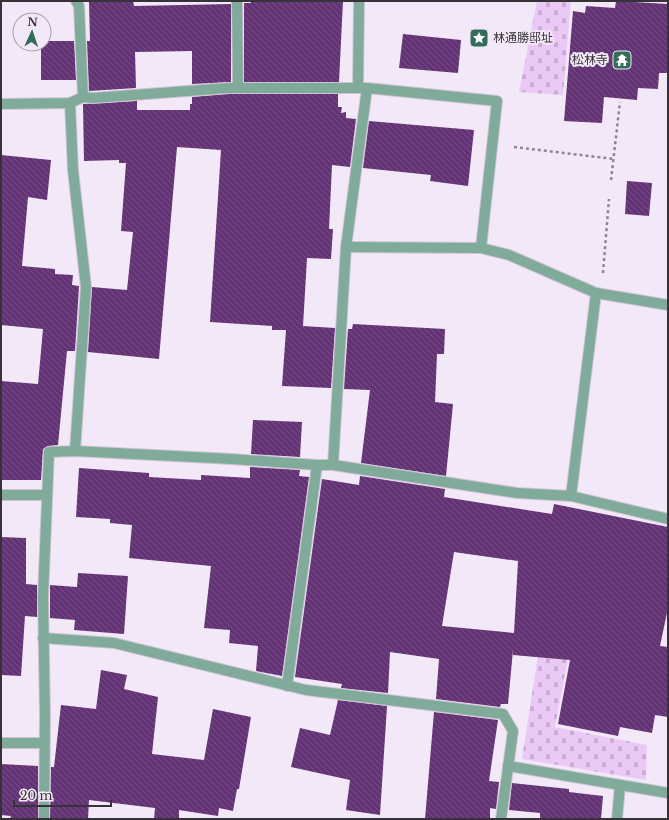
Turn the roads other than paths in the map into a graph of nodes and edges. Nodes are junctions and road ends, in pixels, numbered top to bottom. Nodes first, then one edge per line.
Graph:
1 (76, 1) edge
2 (237, 1) edge
3 (359, 1) edge
4 (238, 88) junction
5 (362, 88) junction
6 (83, 97) junction
7 (70, 103) junction
8 (1, 104) edge
9 (346, 247) junction
10 (481, 248) junction
11 (599, 294) junction
12 (668, 305) edge
13 (75, 451) junction
14 (317, 465) junction
15 (333, 465) junction
16 (1, 495) edge
17 (47, 495) junction
18 (571, 496) junction
19 (668, 519) edge
20 (43, 638) junction
21 (287, 686) junction
22 (1, 743) edge
23 (44, 743) junction
24 (508, 766) junction
25 (620, 785) junction
26 (668, 793) edge
27 (44, 819) edge
28 (501, 819) edge
29 (617, 819) edge

1 - 6 street
2 - 4 street
3 - 5 street
4 - 5 street
4 - 6 street
5 - 9 street
5 - 10 street
6 - 7 street
7 - 8 street
7 - 13 street
9 - 10 street
9 - 15 street
10 - 11 street
11 - 12 street
11 - 18 street
13 - 14 street
13 - 17 street
14 - 15 street
14 - 21 street
15 - 18 street
16 - 17 street
17 - 20 street
18 - 19 street
20 - 21 street
20 - 23 street
21 - 24 street
22 - 23 street
23 - 27 street
24 - 25 street
24 - 28 street
25 - 26 street
25 - 29 street

